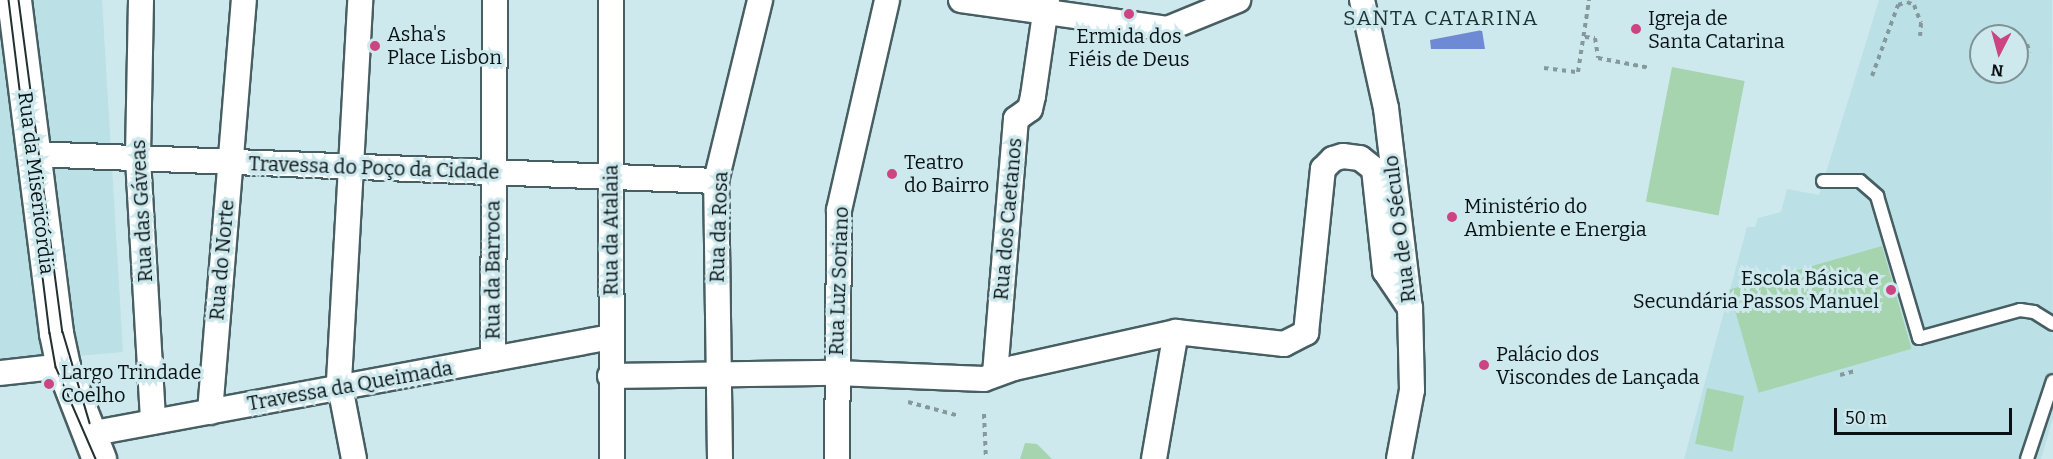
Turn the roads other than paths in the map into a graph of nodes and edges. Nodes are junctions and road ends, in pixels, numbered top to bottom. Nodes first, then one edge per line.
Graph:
1 (14, 0) edge
2 (141, 0) edge
3 (244, 0) edge
4 (360, 0) edge
5 (495, 0) edge
6 (611, 0) edge
7 (760, 0) edge
8 (887, 0) edge
9 (961, 0) edge
10 (1238, 0) edge
11 (1362, 0) edge
12 (1047, 6) edge
13 (32, 154) junction
14 (138, 159) junction
15 (230, 163) junction
16 (352, 170) junction
17 (493, 172) junction
18 (611, 176) junction
19 (716, 181) junction
20 (1823, 181) dead end
21 (1410, 308) junction
22 (2053, 324) edge
23 (1176, 332) junction
24 (610, 338) junction
25 (494, 359) junction
26 (63, 366) junction
27 (0, 372) edge
28 (836, 374) junction
29 (994, 374) junction
30 (718, 375) junction
31 (610, 376) junction
32 (2053, 381) edge
33 (340, 388) junction
34 (210, 412) junction
35 (153, 422) junction
36 (94, 446) edge
37 (354, 459) edge
38 (612, 459) edge
39 (720, 459) edge
40 (837, 459) edge
41 (1154, 459) edge
42 (1399, 459) edge
43 (2027, 459) edge

1 - 13 main road, Rua da Misericórdia
2 - 14 street, Rua das Gáveas
3 - 15 street, Rua do Norte
4 - 16 street
5 - 17 street, Rua da Barroca
6 - 18 street, Rua da Atalaia
7 - 19 street, Rua da Rosa
8 - 28 street, Rua Luz Soriano
9 - 12 street
10 - 12 street
11 - 21 street, Rua de O Século
12 - 29 street, Rua dos Caetanos
13 - 14 street, Travessa do Poço da Cidade
13 - 26 main road, Rua da Misericórdia
14 - 15 street, Travessa do Poço da Cidade
14 - 35 street, Rua das Gáveas
15 - 16 street, Travessa do Poço da Cidade
15 - 34 street, Rua do Norte
16 - 17 street, Travessa do Poço da Cidade
16 - 33 street
17 - 18 street, Travessa do Poço da Cidade
17 - 25 street, Rua da Barroca
18 - 19 street, Travessa do Poço da Cidade
18 - 24 street, Rua da Atalaia
19 - 30 street, Rua da Rosa
20 - 22 lane
21 - 23 street
21 - 42 street, Rua de O Século
23 - 29 street
23 - 41 street
24 - 25 street, Travessa da Queimada
24 - 31 street, Rua da Atalaia
25 - 33 street, Travessa da Queimada
26 - 27 street
26 - 36 main road
28 - 29 street
28 - 30 street
28 - 40 street, Rua Luz Soriano
30 - 31 street
30 - 39 street, Rua da Rosa
31 - 38 street, Rua da Atalaia
32 - 43 lane
33 - 34 street, Travessa da Queimada
33 - 37 street
34 - 35 street, Travessa da Queimada
35 - 36 street, Travessa da Queimada

